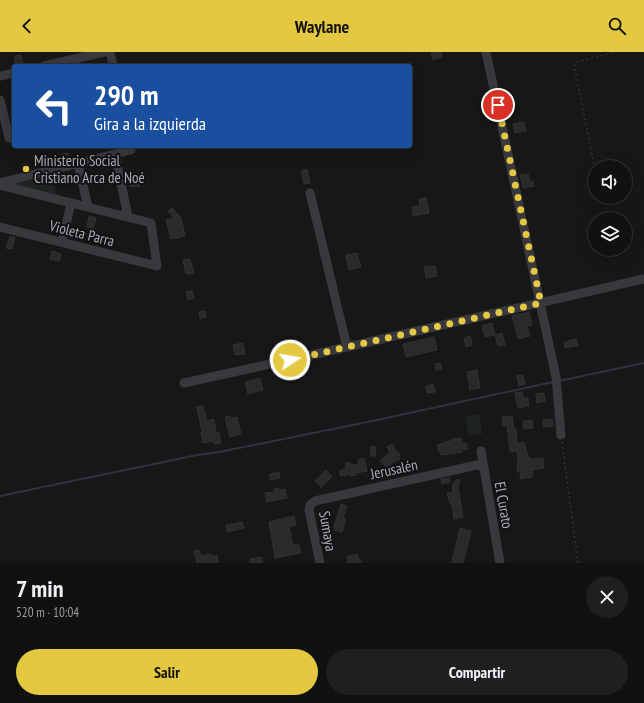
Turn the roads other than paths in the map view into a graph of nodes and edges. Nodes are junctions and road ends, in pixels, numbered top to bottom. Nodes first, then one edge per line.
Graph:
1 (104, 52) edge
2 (110, 52) edge
3 (486, 52) edge
4 (72, 63) edge
5 (113, 64) edge
6 (12, 73) edge
7 (0, 76) edge
8 (0, 100) edge
9 (8, 138) edge
10 (131, 150) dead end
11 (115, 154) junction
12 (78, 164) junction
13 (0, 184) edge
14 (310, 193) dead end
15 (71, 203) junction
16 (88, 207) junction
17 (128, 217) junction
18 (0, 227) edge
19 (62, 242) junction
20 (644, 279) edge
21 (541, 303) junction
22 (348, 347) junction
23 (184, 383) dead end
24 (561, 435) road end
25 (481, 451) dead end
26 (484, 467) junction
27 (312, 503) joint
28 (320, 563) edge
29 (500, 563) edge

1 - 4 street
2 - 5 street
3 - 21 street
6 - 7 street
8 - 9 street
10 - 11 street
11 - 12 street
11 - 17 street
12 - 13 street
12 - 16 street
13 - 15 street
14 - 22 street
15 - 16 street
15 - 19 street
16 - 17 street
17 - 19 street, Violeta Parra
18 - 19 street, Violeta Parra
20 - 21 street
21 - 22 street
21 - 24 street
22 - 23 street
25 - 26 street, El Curato
26 - 27 street, Jerusalén
26 - 29 street, El Curato
27 - 28 street, Sumaya

